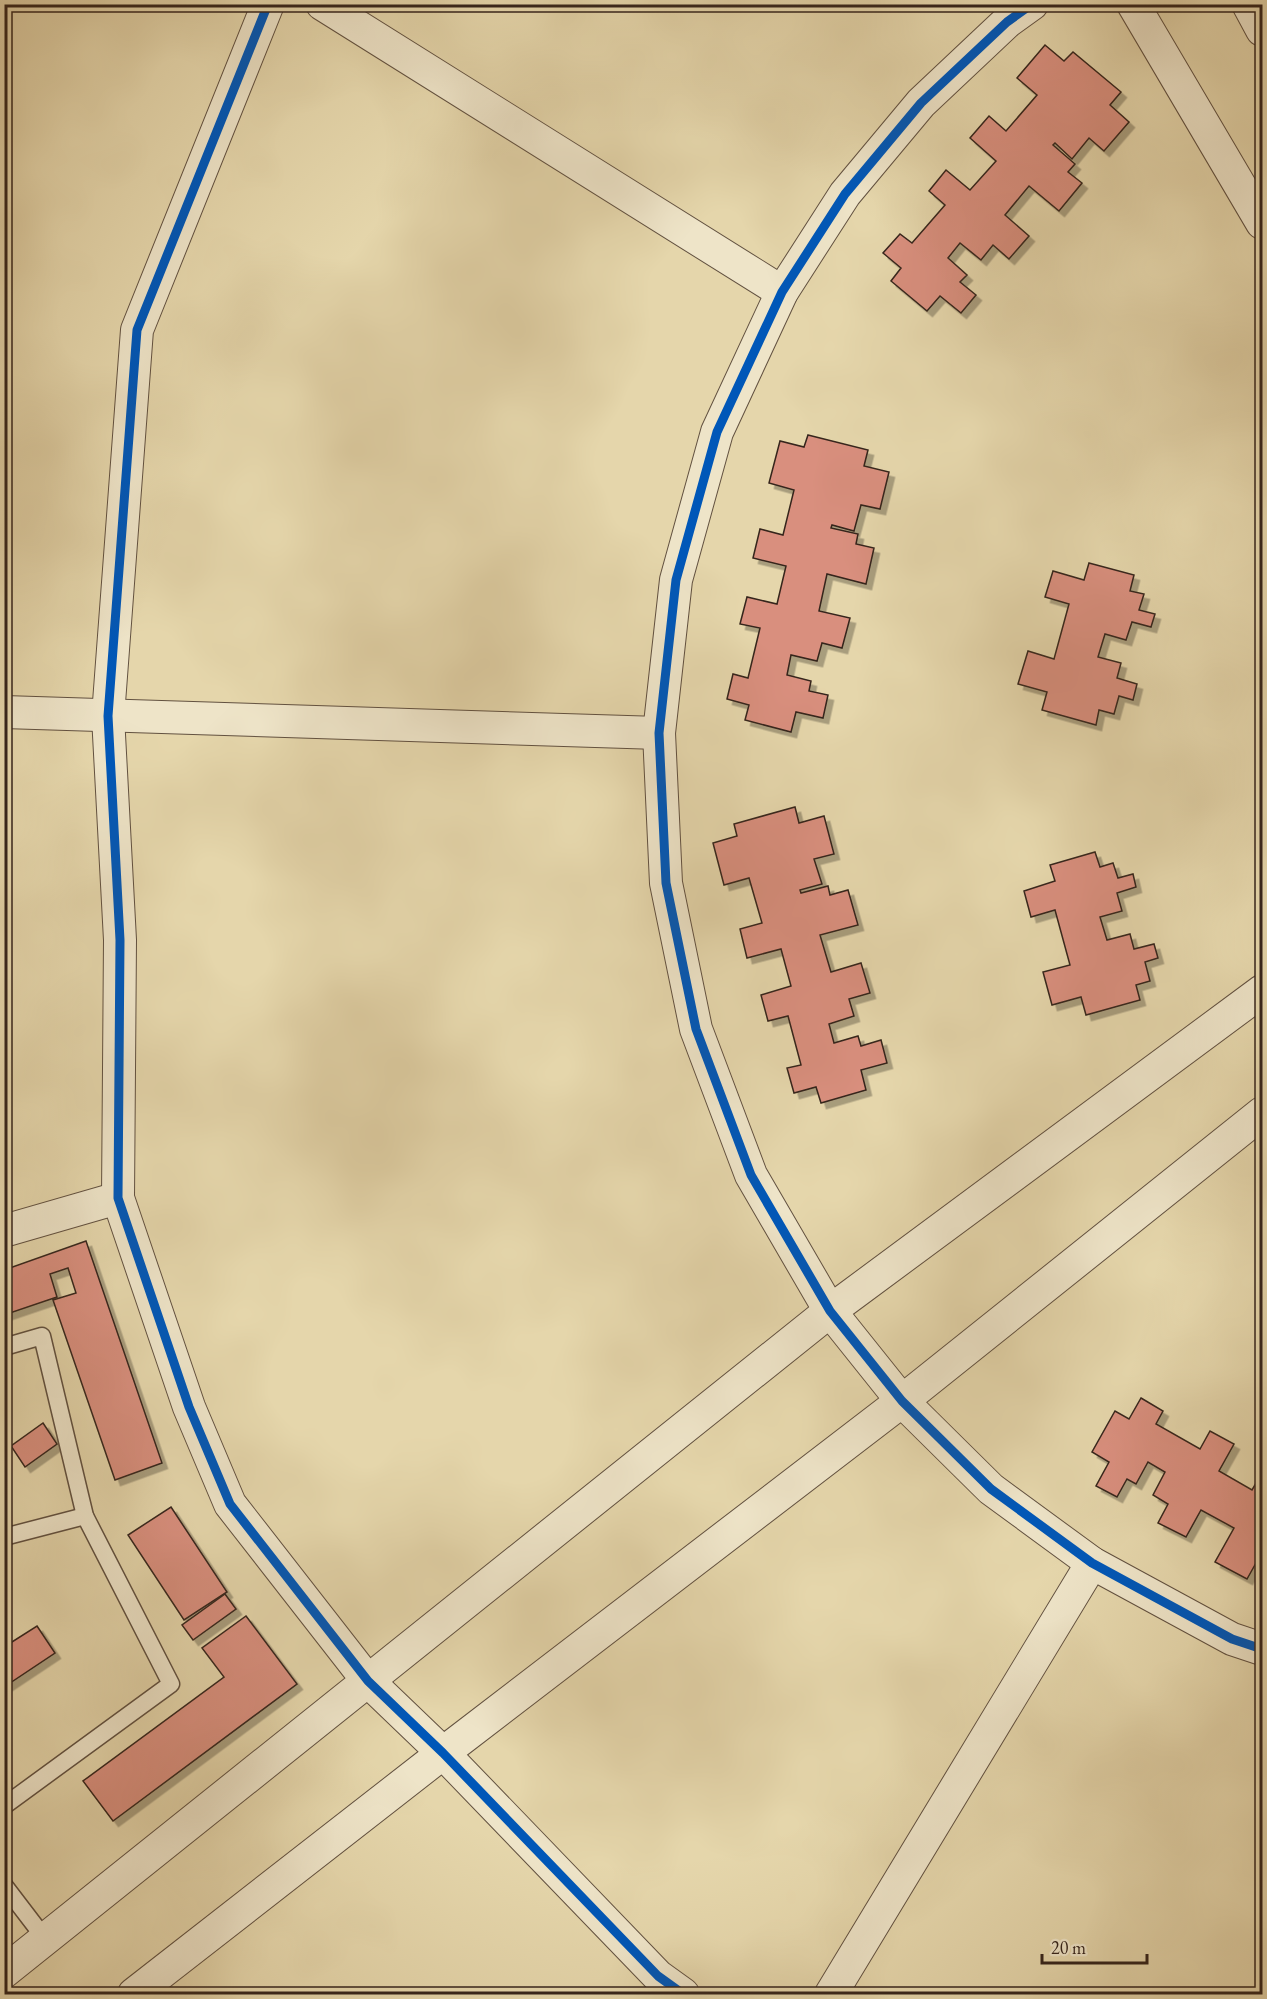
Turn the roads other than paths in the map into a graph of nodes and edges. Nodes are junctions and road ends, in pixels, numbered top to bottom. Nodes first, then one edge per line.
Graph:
1 (268, 4) edge
2 (322, 4) edge
3 (1032, 4) edge
4 (1132, 4) edge
5 (1248, 4) edge
6 (1263, 30) edge
7 (1263, 223) edge
8 (782, 292) junction
9 (4, 712) edge
10 (108, 716) junction
11 (659, 733) junction
12 (1263, 991) edge
13 (1263, 1113) edge
14 (118, 1198) junction
15 (4, 1231) edge
16 (830, 1311) junction
17 (4, 1347) edge
18 (902, 1401) junction
19 (85, 1516) junction
20 (4, 1537) edge
21 (1092, 1563) junction
22 (1263, 1649) edge
23 (368, 1681) junction
24 (443, 1754) junction
25 (4, 1806) edge
26 (4, 1886) edge
27 (46, 1940) junction
28 (4, 1972) edge
29 (134, 1995) edge
30 (683, 1995) edge
31 (831, 1995) edge

1 - 10 street
2 - 8 street
3 - 8 street
4 - 7 street
5 - 6 street
8 - 11 street
9 - 10 street
10 - 11 street
10 - 14 street
11 - 16 street
12 - 16 street
13 - 18 street
14 - 15 street
14 - 23 street
16 - 18 street
16 - 23 street
17 - 19 lane
18 - 21 street
18 - 24 street
19 - 20 lane
19 - 25 lane
21 - 22 street
21 - 31 street
23 - 24 street
23 - 27 street
24 - 29 street
24 - 30 street
26 - 27 lane
27 - 28 street

